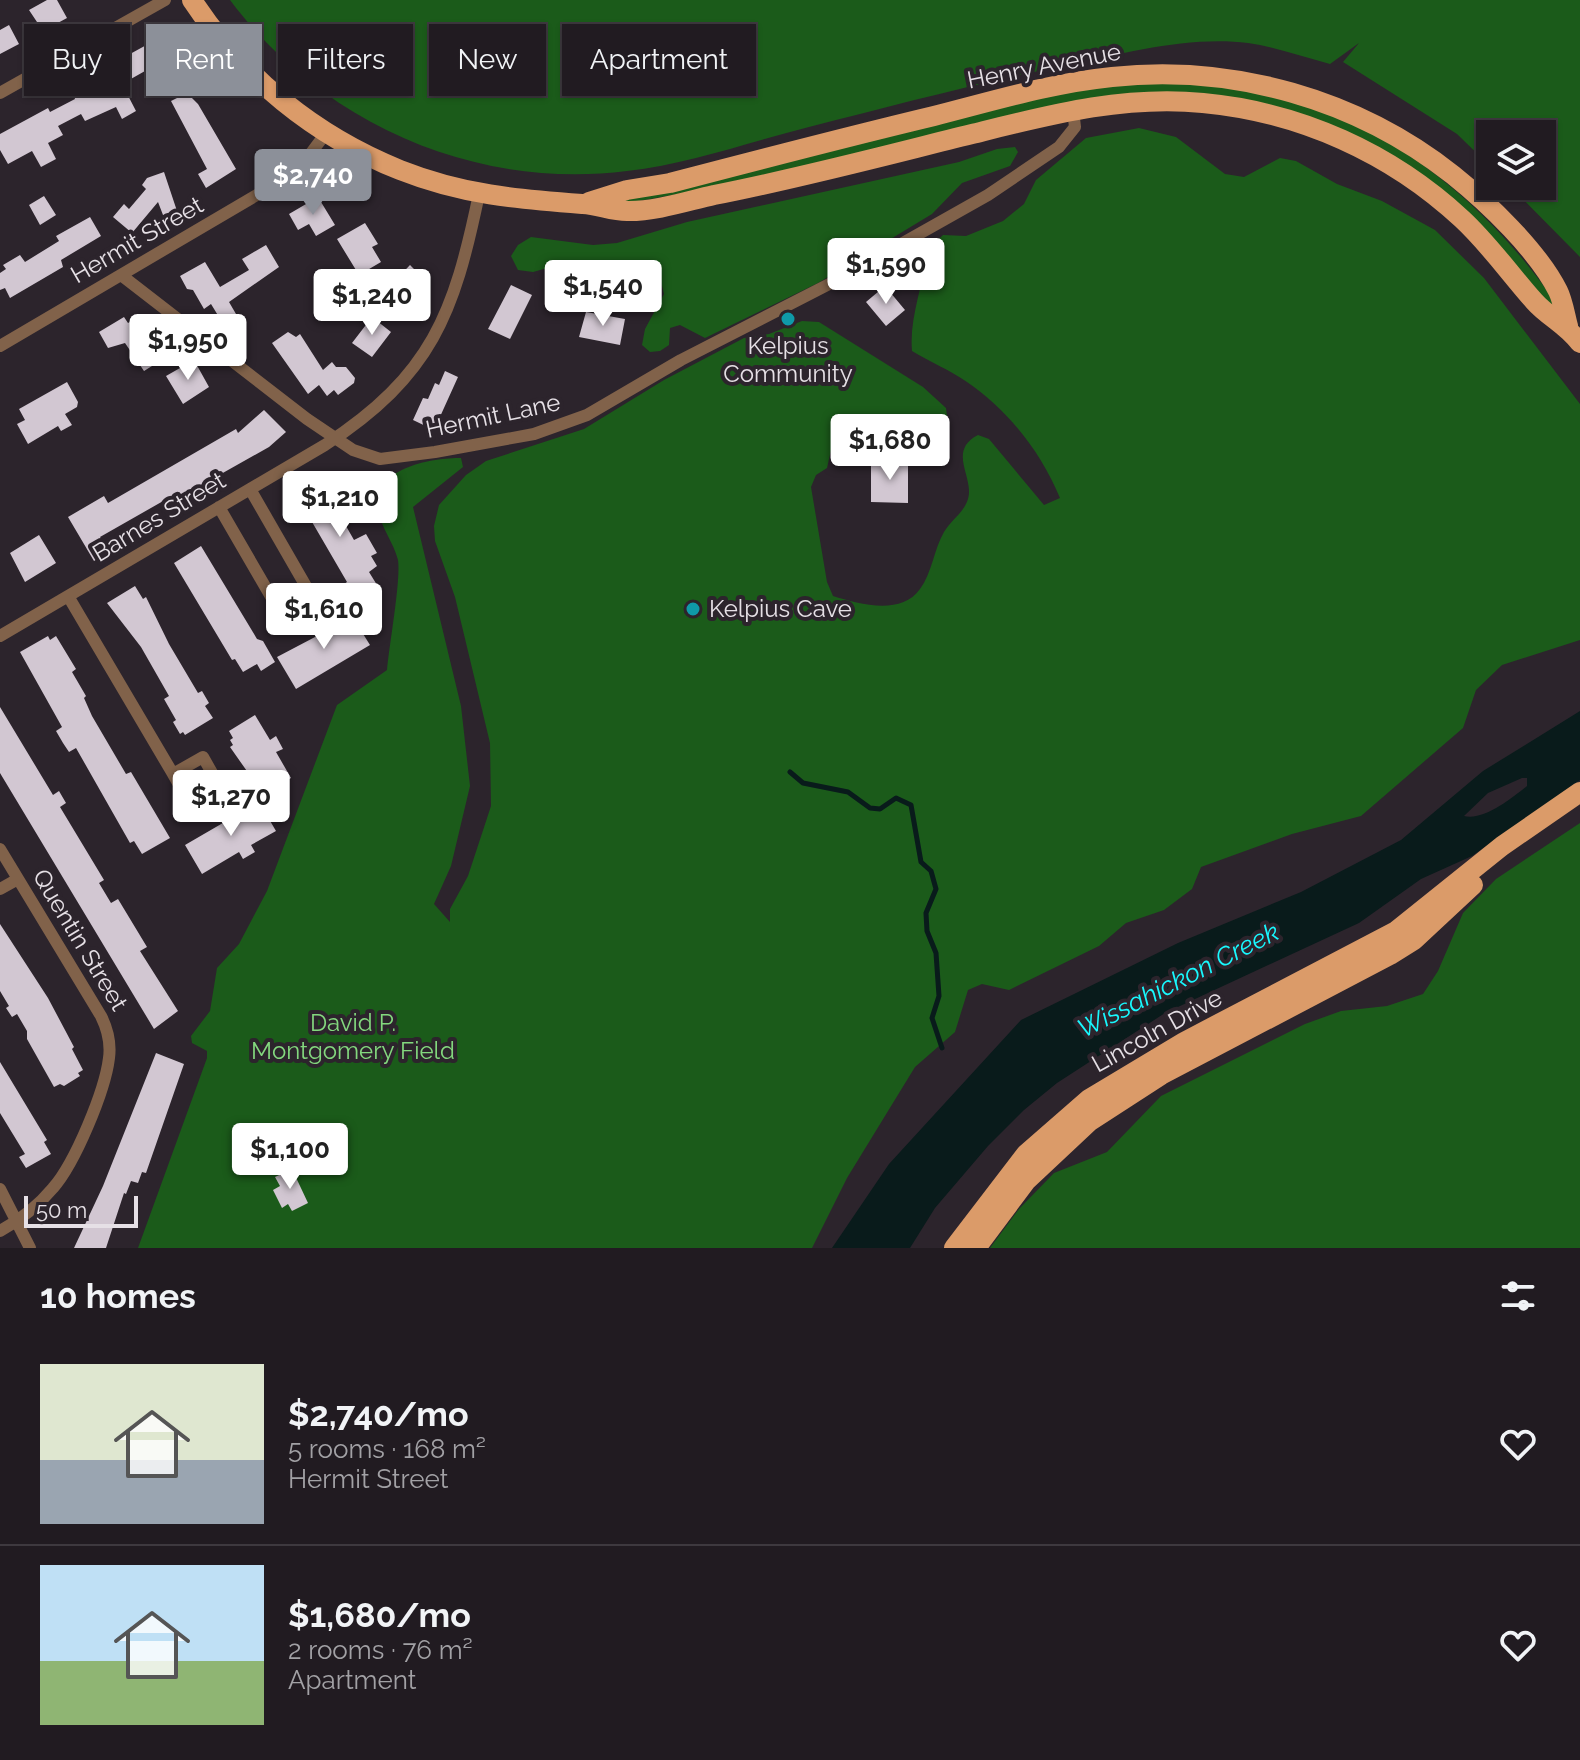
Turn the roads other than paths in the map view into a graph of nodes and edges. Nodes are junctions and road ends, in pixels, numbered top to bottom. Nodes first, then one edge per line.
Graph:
1 (165, 0) edge
2 (192, 0) edge
3 (0, 93) edge
4 (1073, 110) junction
5 (326, 133) junction
6 (479, 194) junction
7 (585, 204) junction
8 (121, 275) junction
9 (1574, 334) edge
10 (0, 346) edge
11 (335, 439) junction
12 (250, 489) junction
13 (219, 507) junction
14 (68, 596) junction
15 (0, 636) edge
16 (173, 774) dead end
17 (1580, 792) edge
18 (1580, 808) edge
19 (0, 849) edge
20 (18, 879) junction
21 (0, 889) edge
22 (0, 1189) edge
23 (18, 1221) junction
24 (0, 1231) edge
25 (30, 1248) edge
26 (954, 1248) edge
27 (976, 1248) edge

1 - 3 street
2 - 5 main road, Henry Avenue
4 - 7 main road, Henry Avenue
4 - 9 main road, Henry Avenue
4 - 11 street, Hermit Lane
5 - 6 main road, Henry Avenue
5 - 8 street, Hermit Street
6 - 7 main road, Henry Avenue
6 - 11 street, Barnes Street
7 - 9 main road, Henry Avenue
8 - 10 street, Hermit Street
8 - 11 street, Hermit Lane
11 - 12 street, Barnes Street
12 - 13 street, Barnes Street
12 - 13 street
13 - 14 street, Barnes Street
14 - 15 street, Barnes Street
14 - 16 street
17 - 26 main road, Lincoln Drive
18 - 27 main road, Lincoln Drive
19 - 20 street, Quentin Street
20 - 21 street
20 - 23 street, Quentin Street
22 - 23 street
23 - 24 street, Quentin Street
23 - 25 street

